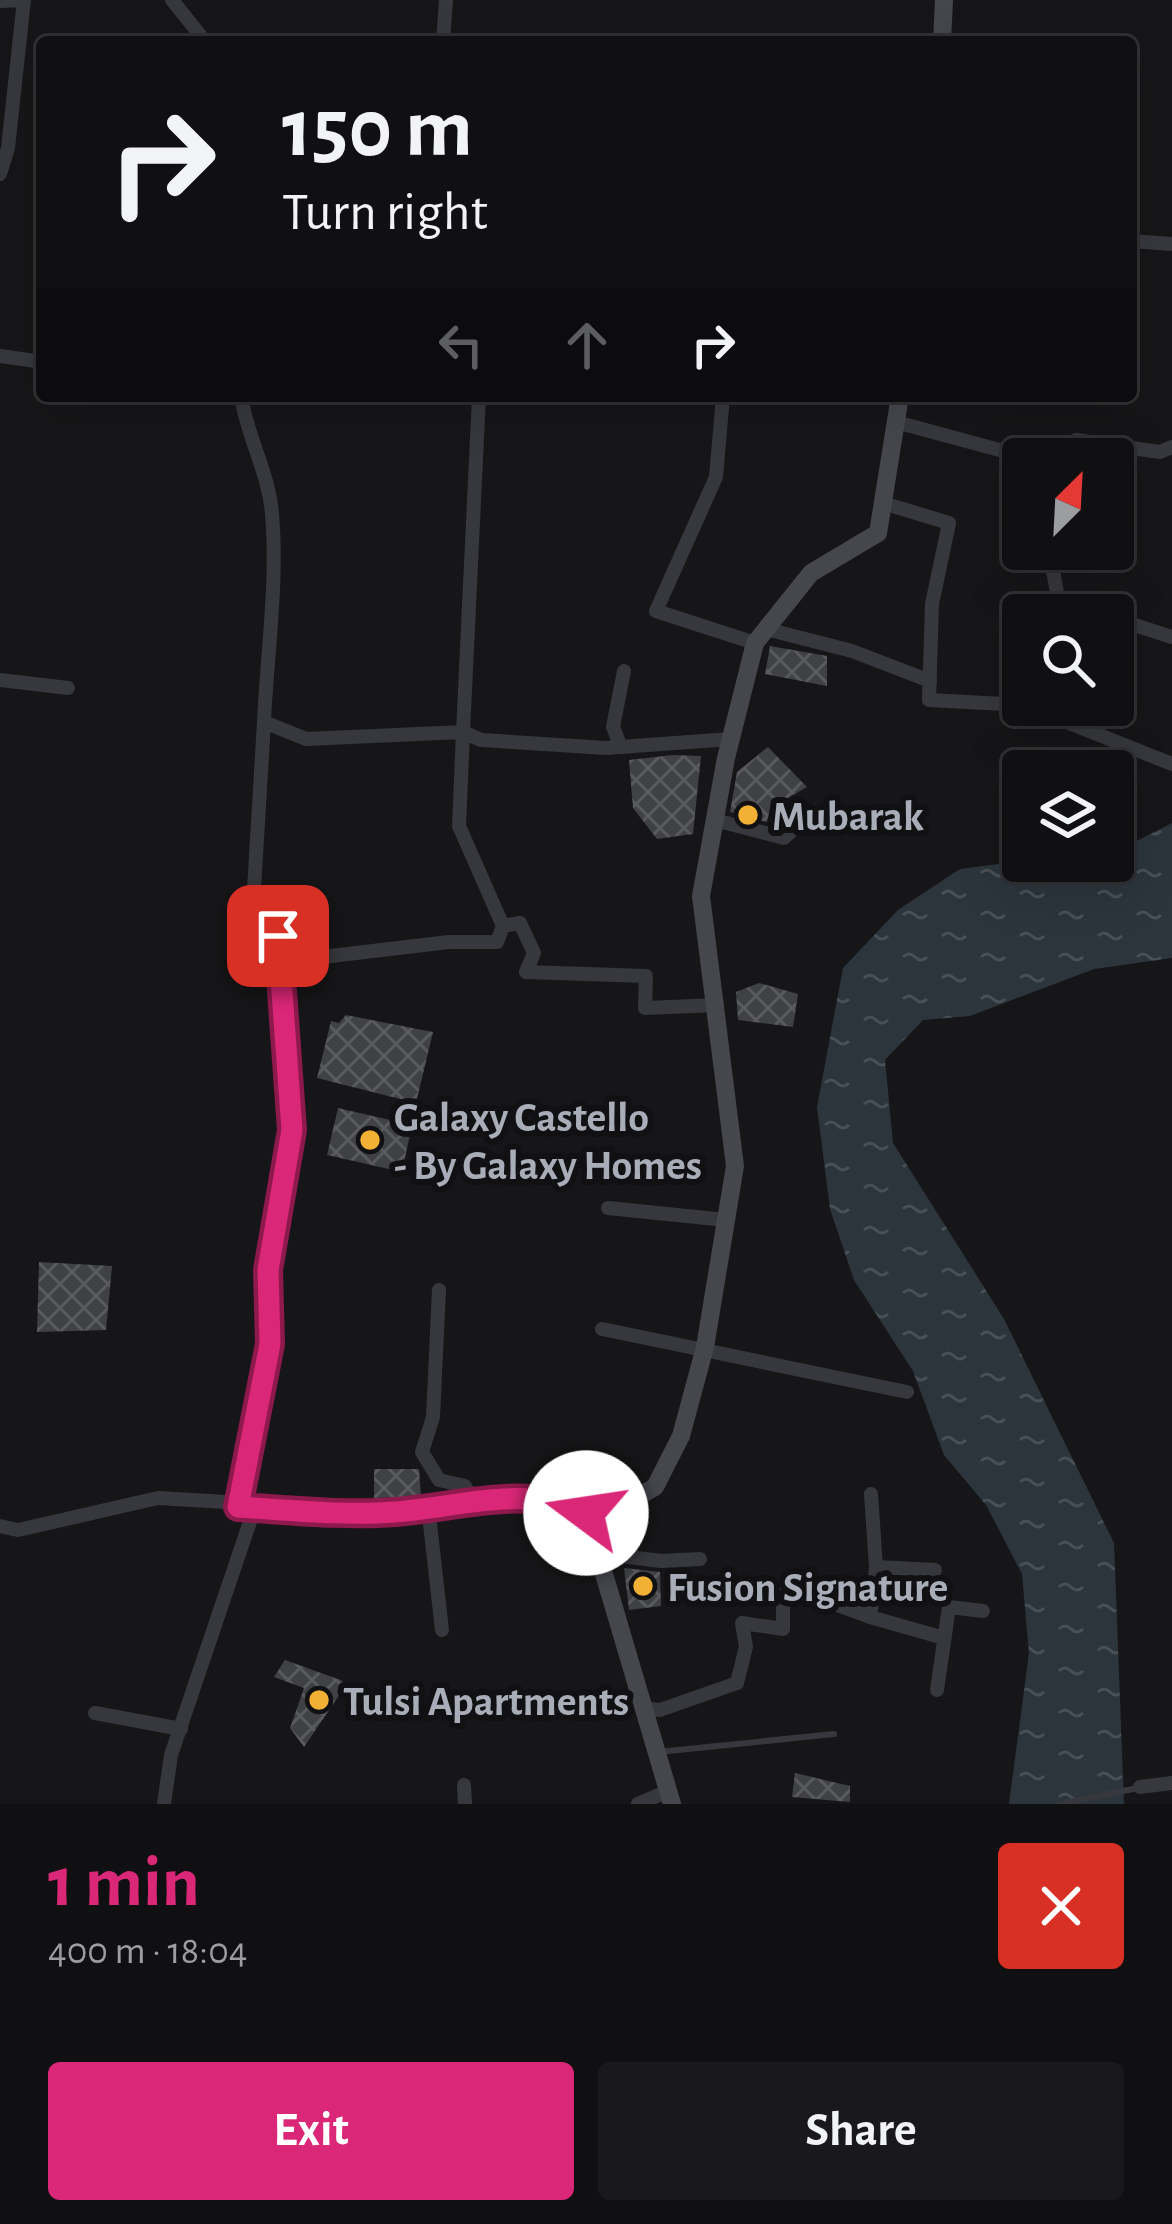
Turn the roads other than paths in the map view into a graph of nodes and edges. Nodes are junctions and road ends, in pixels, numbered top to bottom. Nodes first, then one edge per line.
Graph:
1 (24, 0) edge
2 (172, 0) edge
3 (446, 0) edge
4 (944, 0) edge
5 (0, 1) edge
6 (200, 36) edge
7 (443, 36) edge
8 (942, 36) edge
9 (0, 174) edge
10 (1137, 241) edge
11 (1172, 244) edge
12 (0, 356) edge
13 (36, 361) edge
14 (242, 402) edge
15 (479, 402) edge
16 (722, 402) edge
17 (900, 402) edge
18 (896, 422) junction
19 (1172, 447) edge
20 (1134, 448) edge
21 (1002, 450) edge
22 (883, 503) junction
23 (1134, 625) edge
24 (760, 636) junction
25 (1172, 638) edge
26 (624, 671) dead end
27 (0, 680) edge
28 (930, 681) junction
29 (68, 688) dead end
30 (1002, 704) edge
31 (264, 722) junction
32 (1076, 726) edge
33 (464, 732) junction
34 (730, 739) junction
35 (621, 747) junction
36 (1172, 764) edge
37 (813, 811) dead end
38 (715, 820) junction
39 (503, 926) junction
40 (280, 962) junction
41 (717, 1005) junction
42 (608, 1208) dead end
43 (726, 1220) junction
44 (439, 1291) dead end
45 (602, 1329) dead end
46 (704, 1347) junction
47 (907, 1392) dead end
48 (871, 1494) dead end
49 (473, 1501) junction
50 (428, 1506) junction
51 (238, 1507) junction
52 (255, 1508) junction
53 (586, 1513) junction
54 (0, 1526) edge
55 (597, 1553) junction
56 (700, 1558) dead end
57 (876, 1567) junction
58 (934, 1570) dead end
59 (983, 1611) dead end
60 (870, 1617) junction
61 (442, 1630) dead end
62 (944, 1638) junction
63 (937, 1690) dead end
64 (642, 1708) junction
65 (95, 1713) dead end
66 (181, 1729) junction
67 (834, 1734) dead end
68 (655, 1753) junction
69 (1172, 1783) edge
70 (464, 1785) dead end
71 (1140, 1787) joint
72 (670, 1797) edge
73 (164, 1804) edge
74 (465, 1804) edge
75 (638, 1804) edge
76 (1059, 1804) edge

1 - 5 street
1 - 9 street
2 - 6 street
3 - 7 street
4 - 8 street
10 - 11 street
12 - 13 street
14 - 31 street
15 - 33 street
16 - 24 street
17 - 18 street
18 - 21 street
18 - 22 street
19 - 20 street
22 - 24 street
22 - 28 street
23 - 25 street
24 - 28 street
24 - 34 street
26 - 35 street
27 - 29 street
28 - 30 street
31 - 33 street
31 - 40 street
32 - 36 street
33 - 35 street
33 - 39 street
34 - 35 street
34 - 38 street
37 - 38 street
38 - 41 street
39 - 40 street
39 - 41 street
40 - 51 street
41 - 43 street
42 - 43 street
43 - 46 street
44 - 49 street
45 - 46 street
46 - 47 street
46 - 53 street
48 - 57 street
49 - 50 street
49 - 53 street
50 - 52 street
50 - 61 street
51 - 52 street
51 - 54 street
52 - 66 street
53 - 55 street
55 - 56 street
55 - 64 street
57 - 58 street
57 - 60 street
59 - 62 street
60 - 62 street
60 - 64 street
62 - 63 street
64 - 68 street
65 - 66 street
66 - 73 street
67 - 68 lane
68 - 72 street
69 - 71 street
70 - 74 street
71 - 76 lane
72 - 75 street

